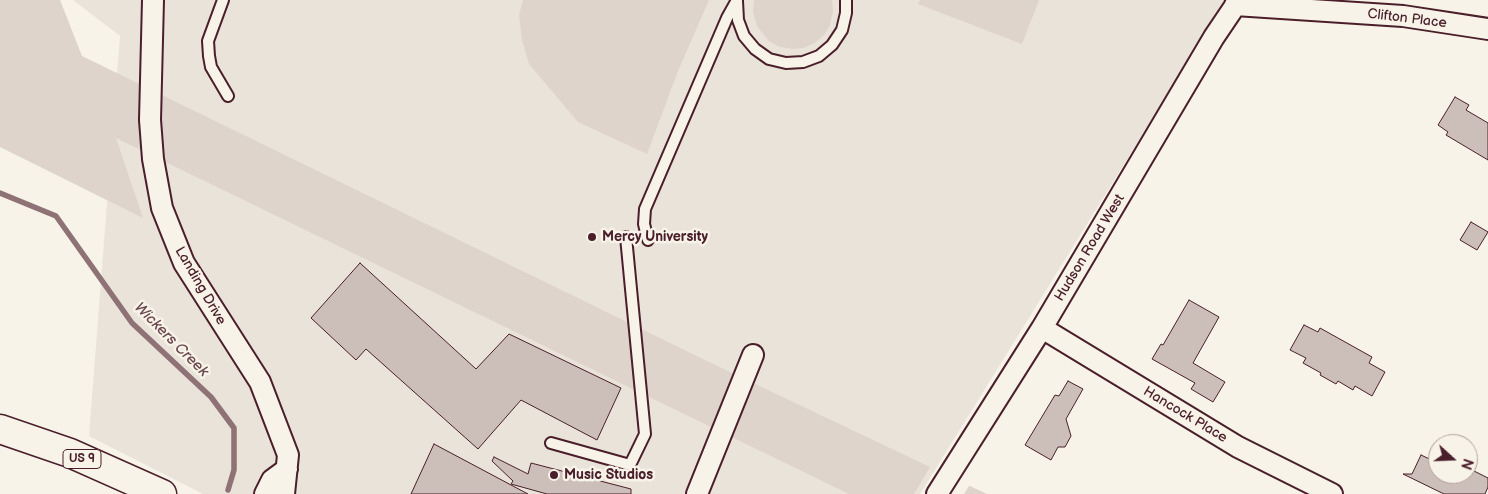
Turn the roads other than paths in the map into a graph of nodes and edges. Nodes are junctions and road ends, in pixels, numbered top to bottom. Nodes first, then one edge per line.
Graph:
1 (153, 0) edge
2 (223, 0) edge
3 (737, 0) edge
4 (846, 0) edge
5 (1237, 2) edge
6 (1488, 29) edge
7 (228, 96) dead end
8 (626, 237) dead end
9 (648, 240) dead end
10 (1042, 328) junction
11 (753, 355) dead end
12 (0, 429) edge
13 (551, 443) dead end
14 (287, 469) junction
15 (162, 494) edge
16 (265, 494) edge
17 (284, 494) edge
18 (697, 494) edge
19 (937, 494) edge
20 (1332, 494) edge

1 - 14 street, Landing Drive
2 - 7 lane
3 - 4 lane
3 - 9 lane
5 - 6 street, Clifton Place
5 - 10 street, Hudson Road West
8 - 13 lane
10 - 19 street, Hudson Road West
10 - 20 street, Hancock Place
11 - 18 street
12 - 15 main road, US 9
14 - 16 street
14 - 17 street, Landing Drive

